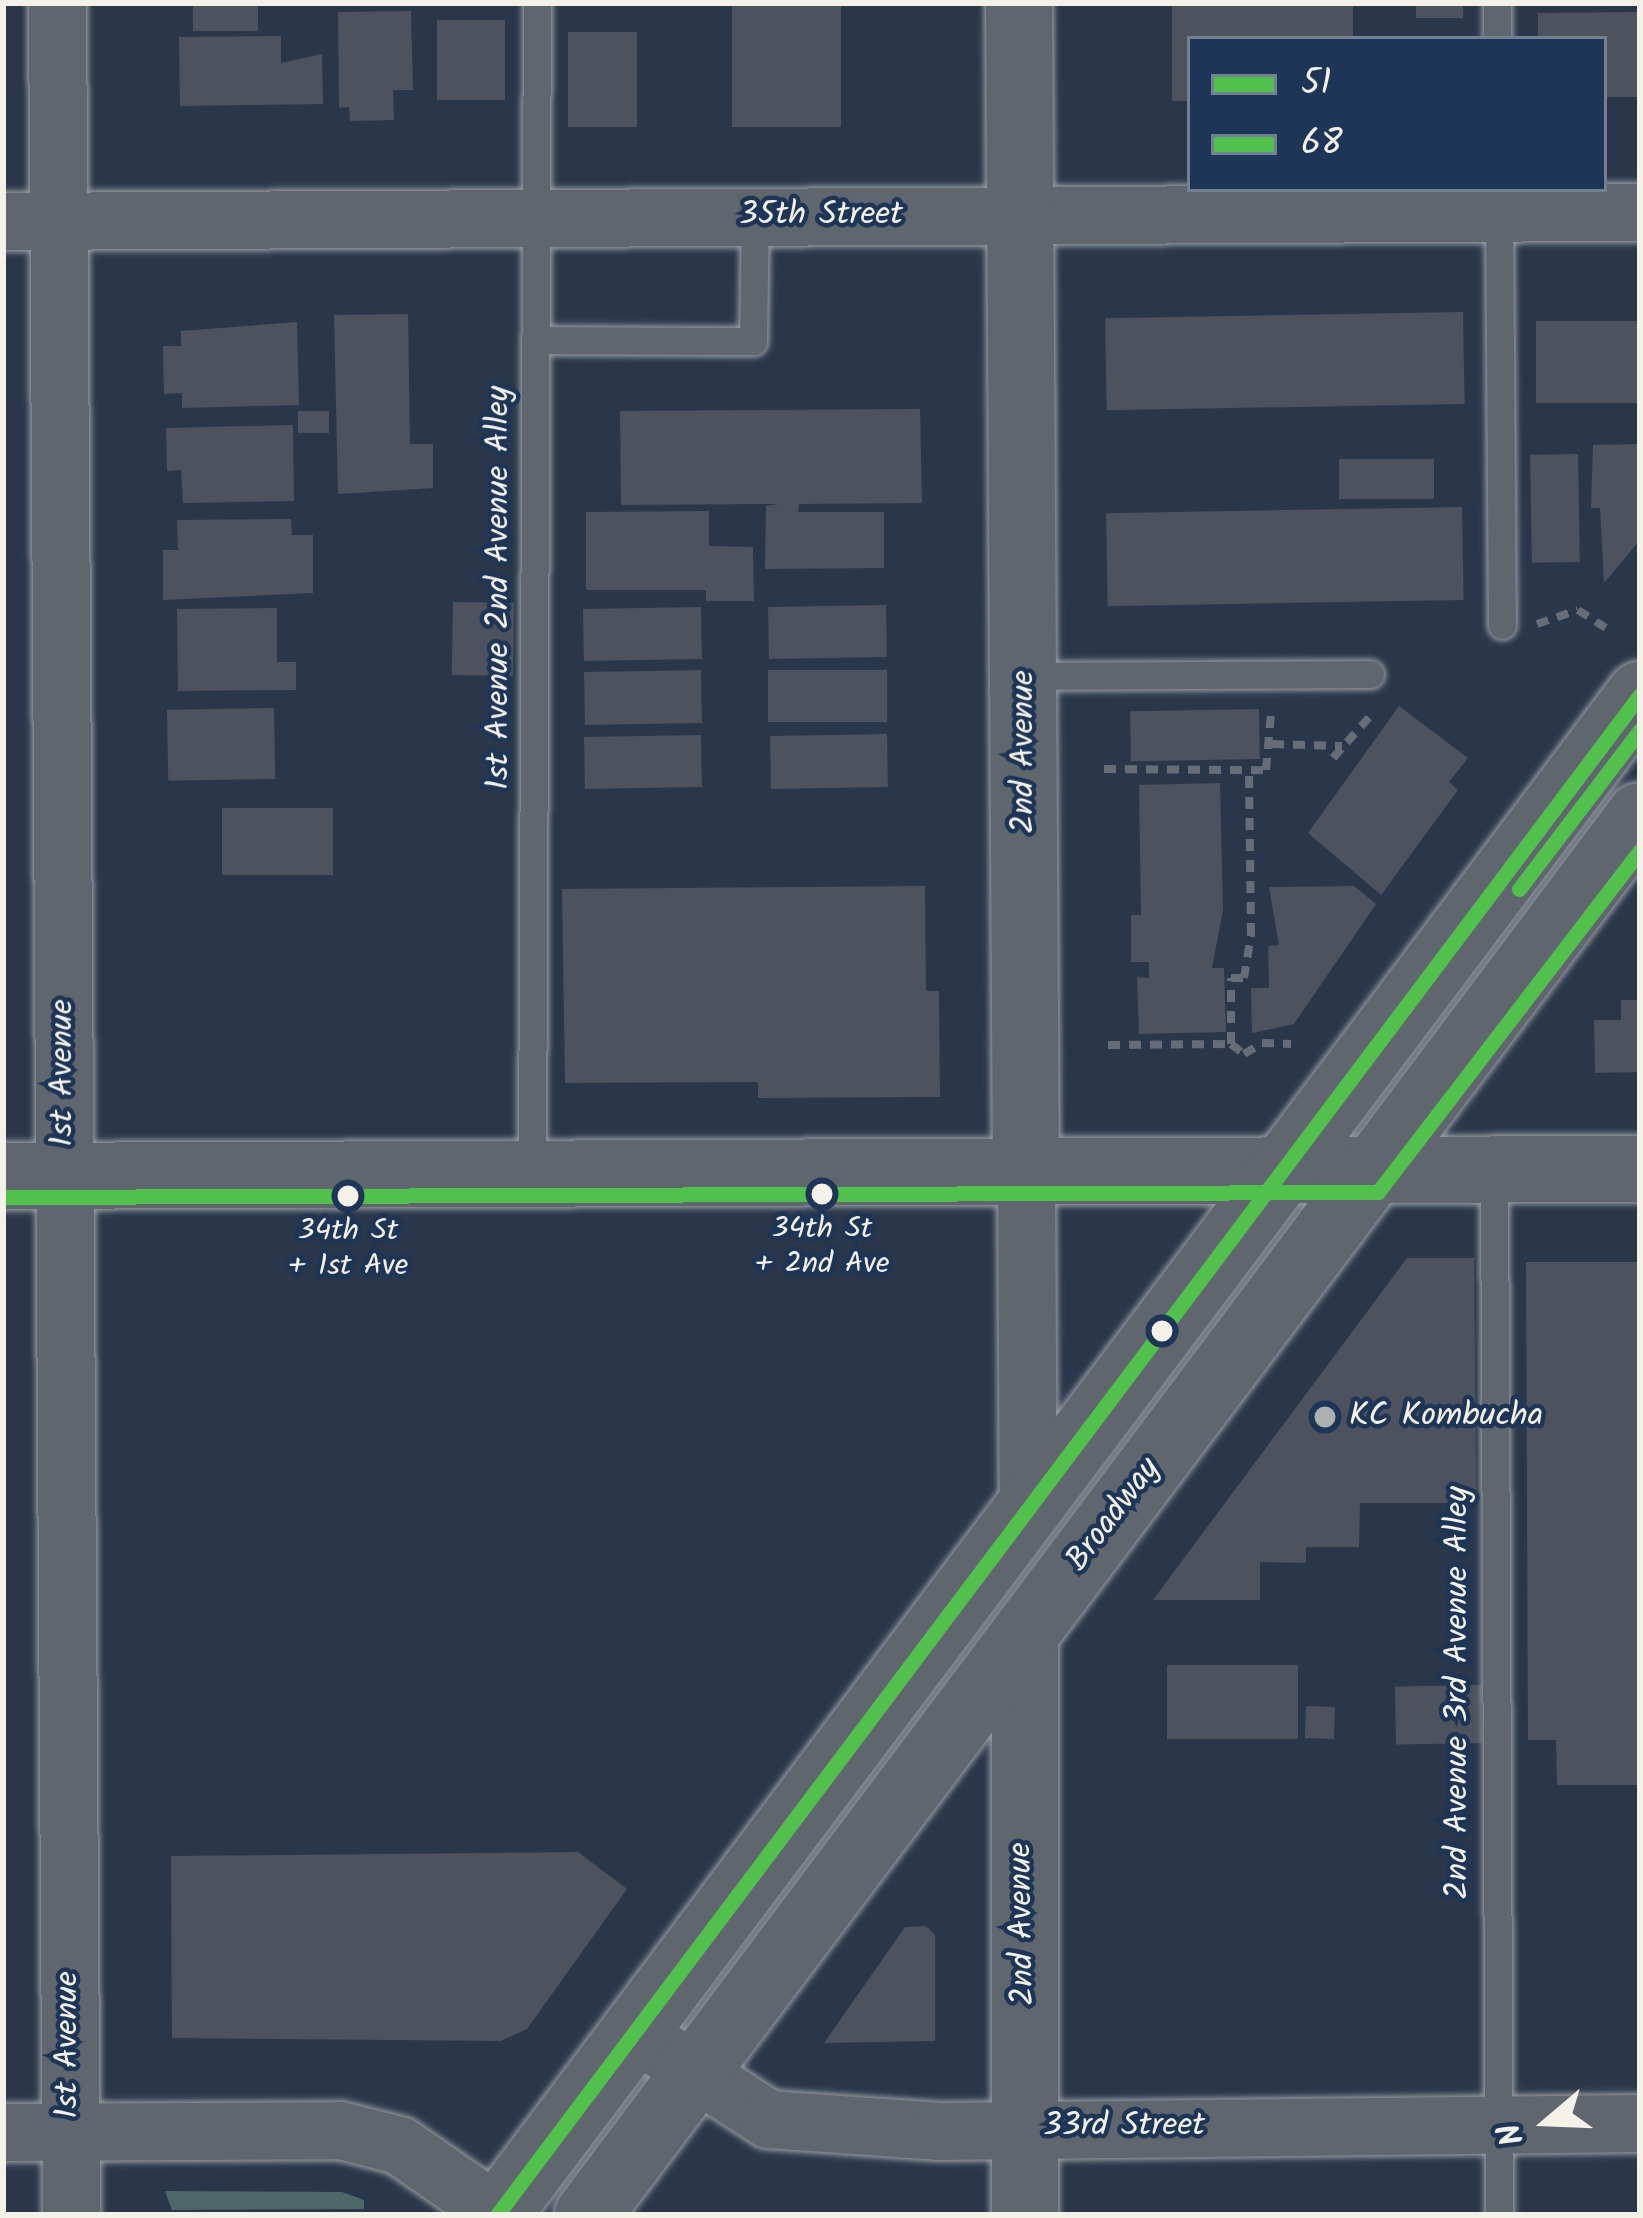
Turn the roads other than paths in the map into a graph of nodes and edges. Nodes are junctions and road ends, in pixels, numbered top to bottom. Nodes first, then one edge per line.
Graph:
1 (57, 3) edge
2 (537, 3) edge
3 (1019, 3) edge
4 (1497, 3) edge
5 (1497, 36) edge
6 (1499, 201) edge
7 (1640, 212) edge
8 (538, 216) junction
9 (755, 216) junction
10 (1021, 216) junction
11 (30, 221) edge
12 (538, 340) junction
13 (1502, 626) road end
14 (1370, 674) dead end
15 (1024, 676) junction
16 (1640, 695) edge
17 (1640, 816) edge
18 (1640, 1169) edge
19 (1026, 1171) junction
20 (1374, 1171) junction
21 (1494, 1171) junction
22 (1281, 1173) junction
23 (532, 1174) junction
24 (34, 1176) edge
25 (1028, 1501) junction
26 (1024, 1634) junction
27 (634, 2032) junction
28 (696, 2072) junction
29 (1640, 2123) edge
30 (1498, 2125) junction
31 (1026, 2128) junction
32 (69, 2131) junction
33 (3, 2132) edge
34 (498, 2214) edge
35 (70, 2215) edge
36 (588, 2215) edge
37 (1025, 2215) edge
38 (1499, 2215) edge

1 - 11 street, 1st Avenue
2 - 8 lane, 1st Avenue 2nd Avenue Alley
3 - 10 main road, 2nd Avenue
4 - 5 lane
6 - 7 street, 35th Street
6 - 10 street, 35th Street
6 - 13 lane
8 - 9 street, 35th Street
8 - 11 street, 35th Street
8 - 12 lane, 1st Avenue 2nd Avenue Alley
9 - 10 street, 35th Street
9 - 12 lane
10 - 15 main road, 2nd Avenue
11 - 24 street, 1st Avenue
12 - 23 lane, 1st Avenue 2nd Avenue Alley
14 - 15 lane
15 - 19 main road, 2nd Avenue
16 - 22 main road
17 - 20 main road, Broadway
18 - 21 main road
19 - 22 main road
19 - 23 main road
19 - 25 street, 2nd Avenue
20 - 21 main road
20 - 22 main road
20 - 26 main road, Broadway
21 - 30 lane, 2nd Avenue 3rd Avenue Alley
22 - 25 main road
23 - 24 main road
24 - 32 street, 1st Avenue
25 - 27 main road
26 - 28 main road, Broadway
26 - 31 main road, 2nd Avenue
27 - 28 street, 33rd Street
27 - 34 main road
28 - 31 street, 33rd Street
28 - 36 main road, Broadway
29 - 30 street, 33rd Street
30 - 31 street, 33rd Street
30 - 38 lane, 2nd Avenue 3rd Avenue Alley
31 - 37 main road, 2nd Avenue
32 - 33 street
32 - 34 street
32 - 35 street, 1st Avenue

